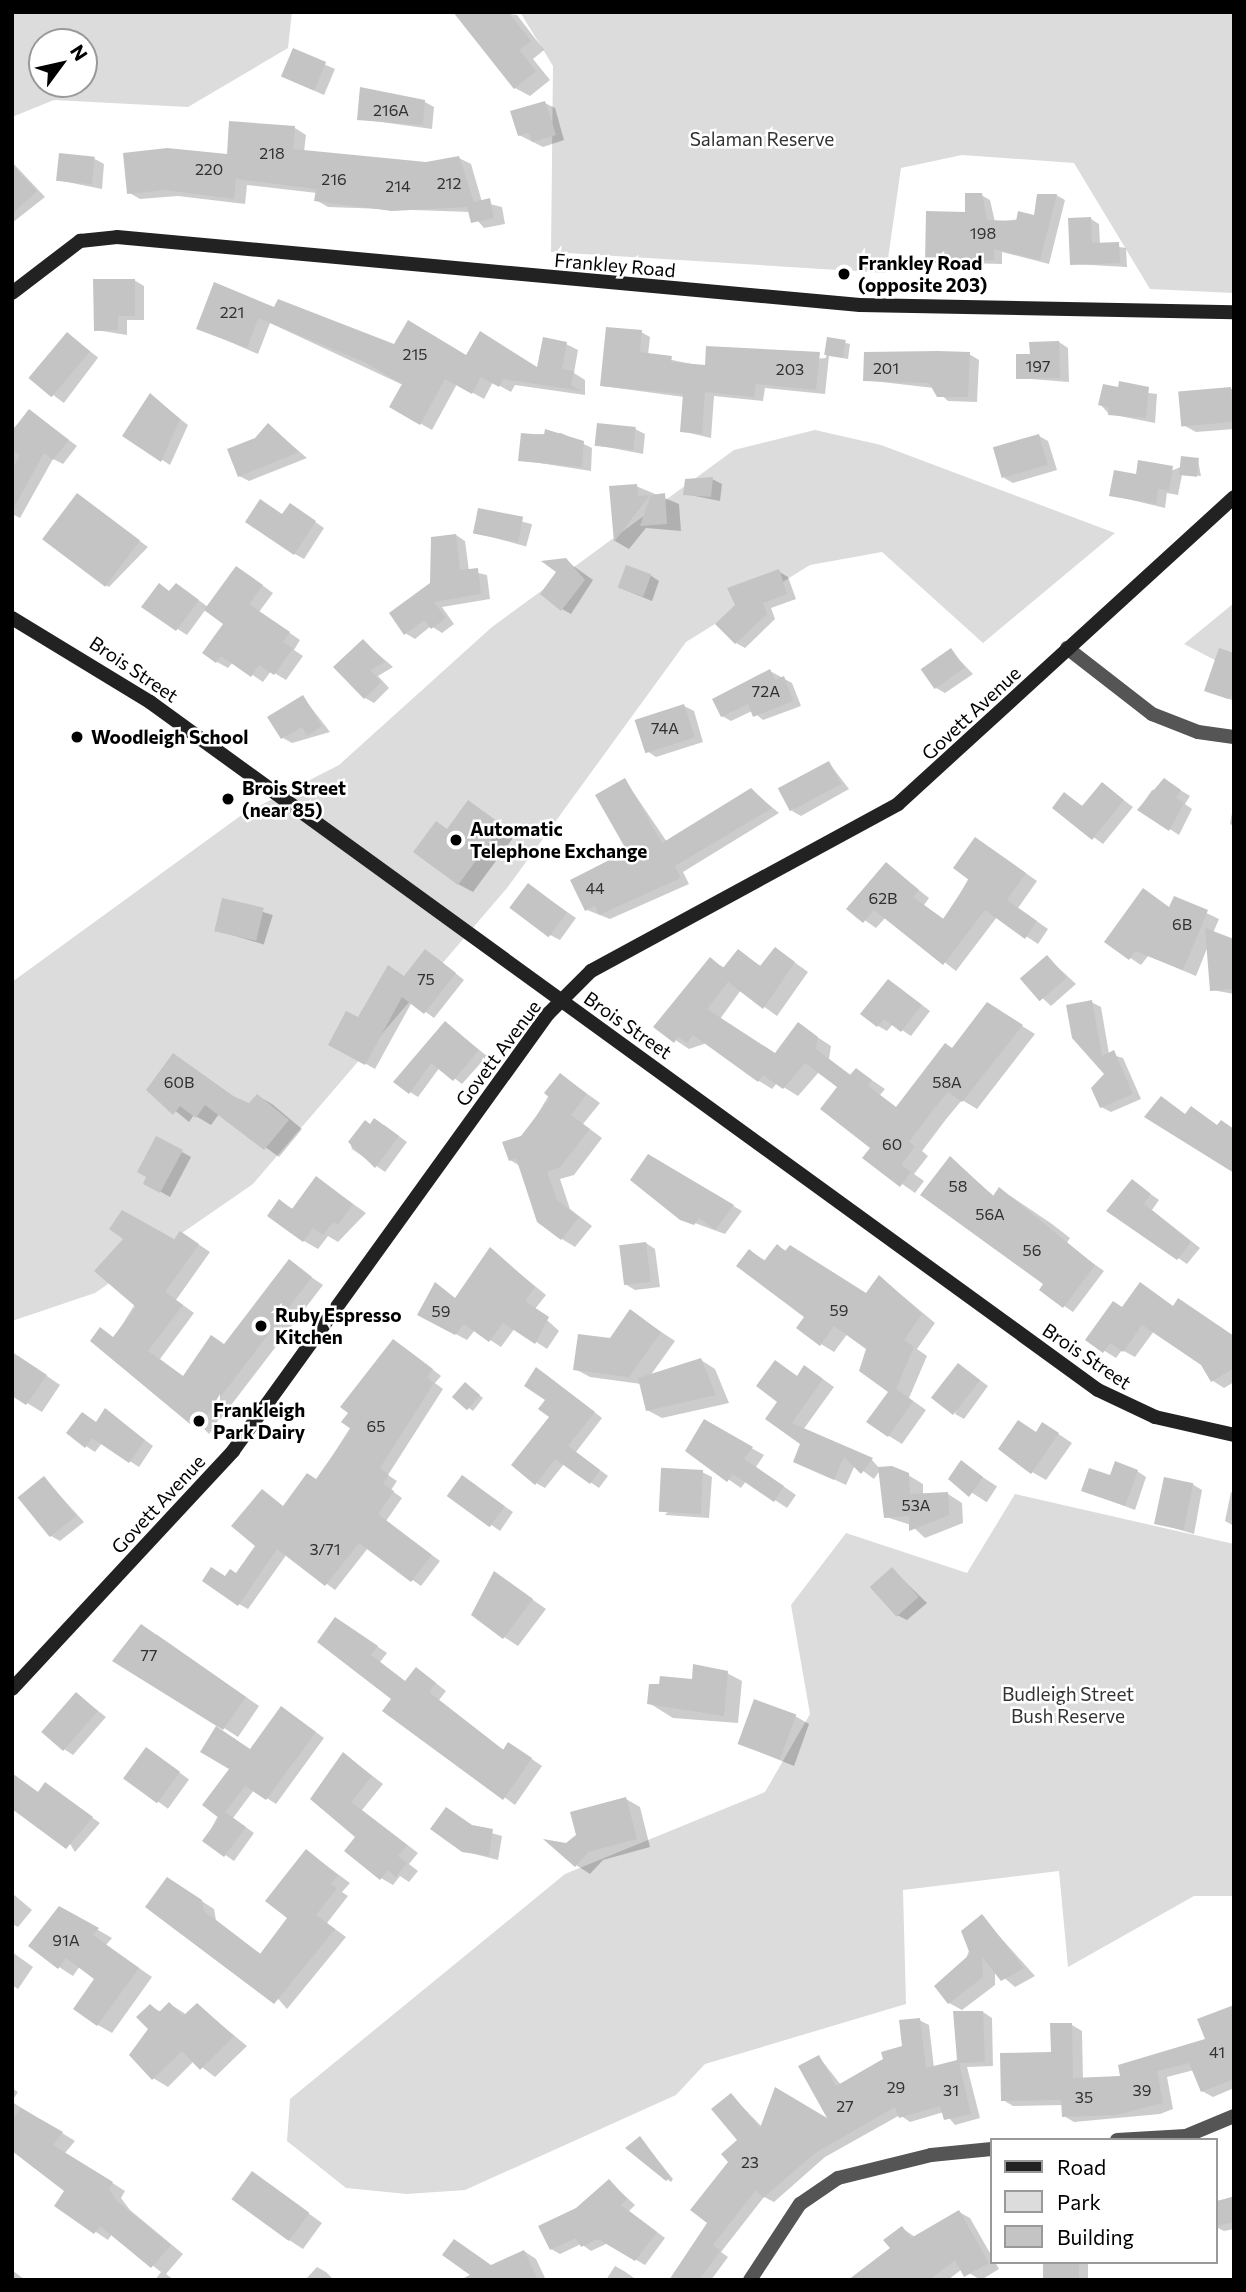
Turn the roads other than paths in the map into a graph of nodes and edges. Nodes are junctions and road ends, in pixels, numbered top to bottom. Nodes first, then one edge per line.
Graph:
1 (12, 293) edge
2 (1234, 312) edge
3 (1234, 497) edge
4 (12, 618) edge
5 (1067, 648) junction
6 (1234, 737) edge
7 (562, 1002) junction
8 (1234, 1435) edge
9 (12, 1689) edge
10 (1234, 2116) edge
11 (1152, 2138) edge
12 (990, 2149) edge
13 (750, 2280) edge

1 - 2 street, Frankley Road
3 - 5 street, Govett Avenue
4 - 7 street, Brois Street
5 - 6 street
5 - 7 street, Govett Avenue
7 - 8 street, Brois Street
7 - 9 street, Govett Avenue
10 - 11 street
12 - 13 street

